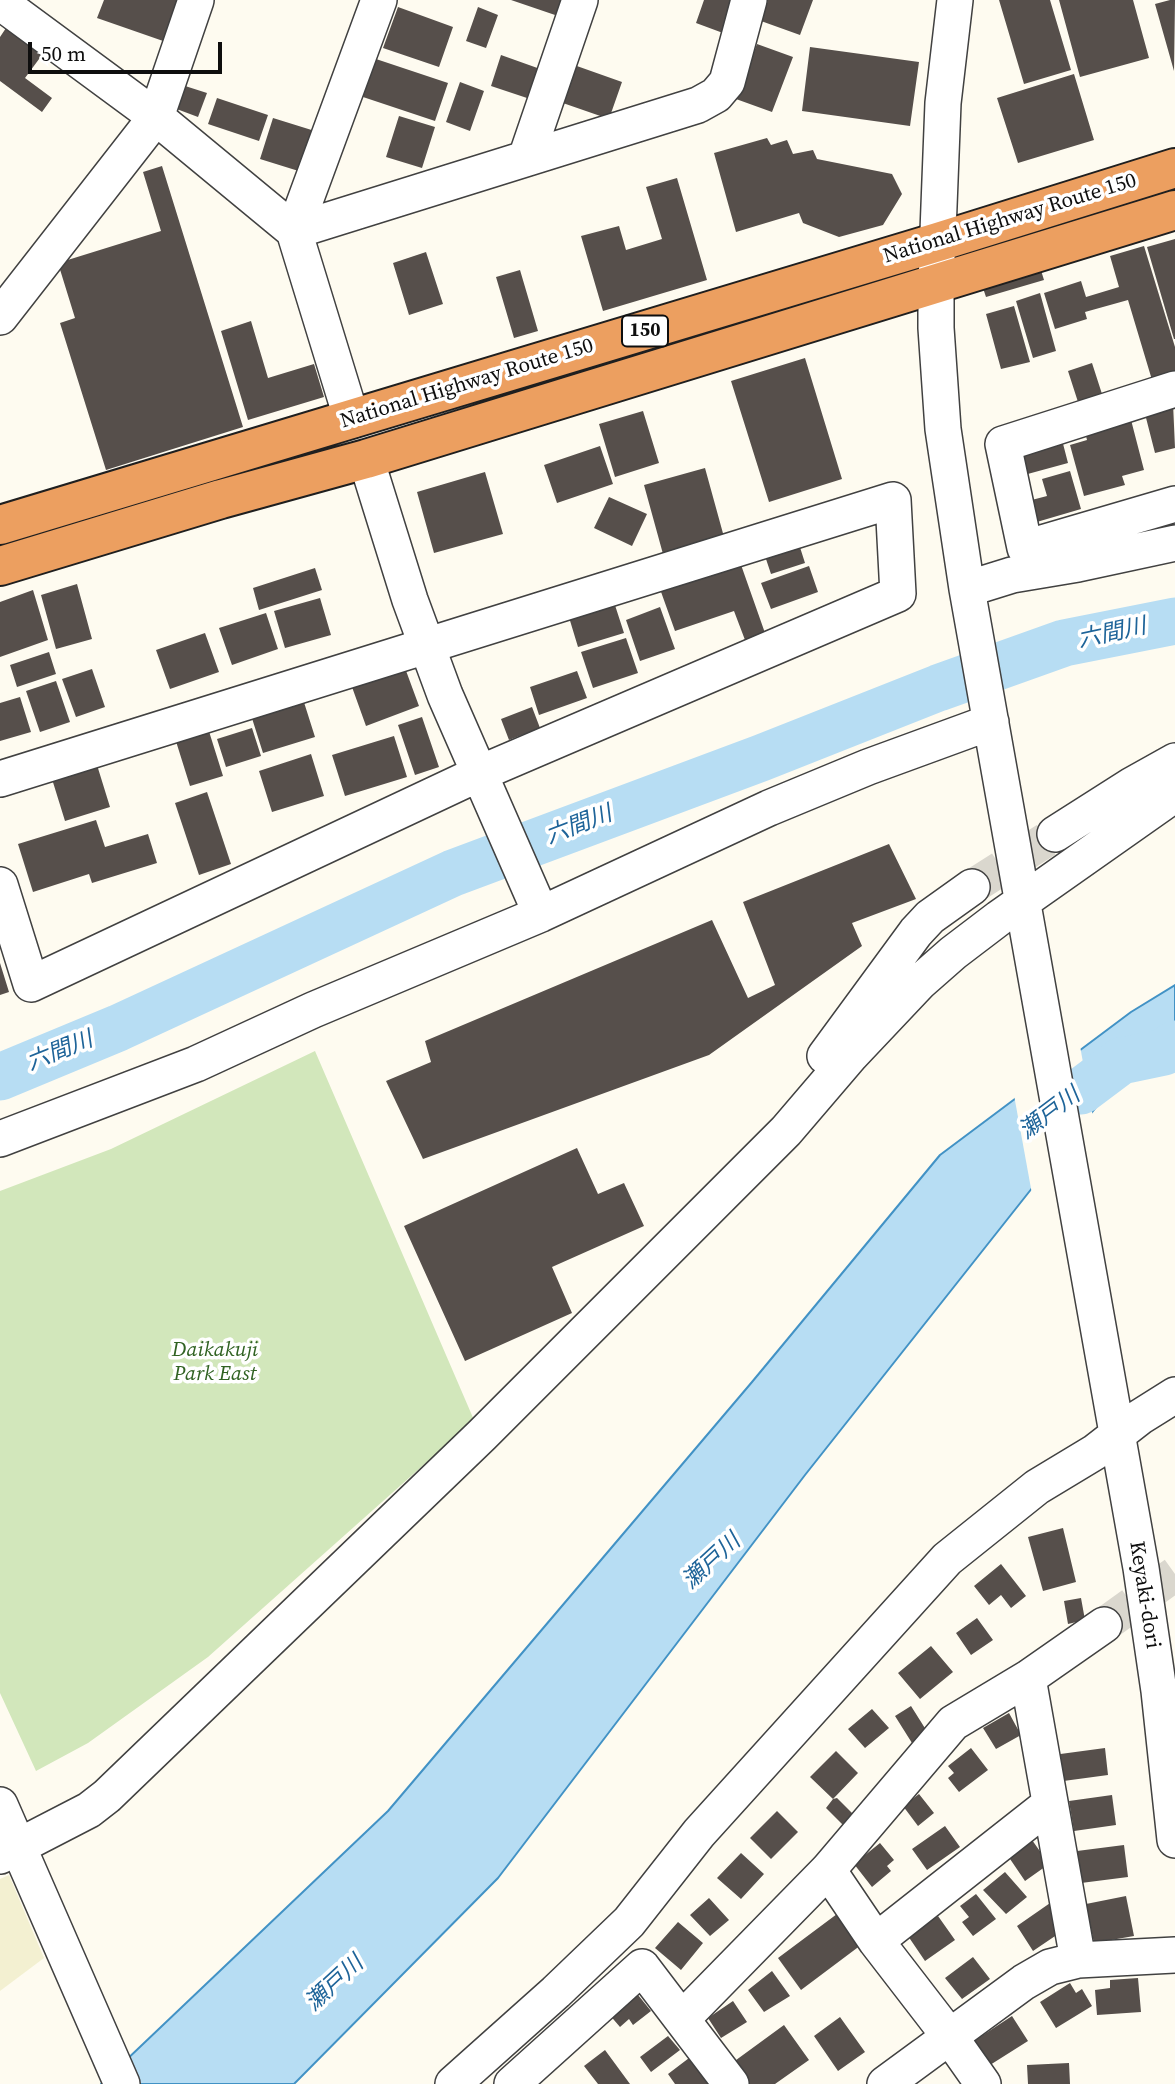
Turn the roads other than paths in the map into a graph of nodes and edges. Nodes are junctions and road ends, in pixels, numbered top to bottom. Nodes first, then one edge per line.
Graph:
1 (196, 0) edge
2 (379, 0) edge
3 (580, 0) edge
4 (749, 0) edge
5 (955, 0) edge
6 (0, 2) edge
7 (156, 117) junction
8 (526, 158) junction
9 (1175, 168) edge
10 (1175, 210) edge
11 (294, 231) junction
12 (937, 242) junction
13 (936, 284) junction
14 (0, 317) edge
15 (1175, 389) edge
16 (352, 420) junction
17 (366, 459) junction
18 (1175, 505) edge
19 (0, 525) edge
20 (1175, 542) edge
21 (0, 566) edge
22 (968, 593) junction
23 (426, 646) junction
24 (990, 717) junction
25 (1175, 761) edge
26 (0, 779) edge
27 (484, 788) junction
28 (1175, 794) edge
29 (1055, 834) tunnel mouth
30 (0, 885) edge
31 (972, 887) tunnel mouth
32 (538, 908) junction
33 (1024, 909) junction
34 (813, 1099) junction
35 (0, 1139) edge
36 (1175, 1395) edge
37 (1117, 1429) junction
38 (1104, 1625) tunnel mouth
39 (1028, 1678) junction
40 (1051, 1804) junction
41 (0, 1805) edge
42 (1175, 1840) edge
43 (15, 1854) edge
44 (828, 1870) junction
45 (876, 1941) junction
46 (1175, 1955) edge
47 (1077, 1960) junction
48 (682, 2019) junction
49 (950, 2037) junction
50 (122, 2084) edge
51 (453, 2084) edge
52 (512, 2084) edge
53 (731, 2084) edge
54 (886, 2084) edge
55 (983, 2084) edge

1 - 7 street
2 - 11 street
3 - 8 street
4 - 8 street
5 - 12 street, Keyaki-dori
6 - 7 street
7 - 11 street
7 - 14 street
8 - 11 street
9 - 12 highway, National Highway Route 150 / 150
10 - 13 highway, National Highway Route 150 / 150
11 - 16 street
12 - 13 street, Keyaki-dori
12 - 16 highway, National Highway Route 150 / 150
13 - 17 highway, National Highway Route 150 / 150
13 - 22 street, Keyaki-dori
15 - 18 street
16 - 19 highway, National Highway Route 150 / 150
17 - 21 highway, National Highway Route 150 / 150
17 - 23 street
20 - 22 street
22 - 24 street, Keyaki-dori
23 - 26 street
23 - 27 street
23 - 27 street
24 - 32 street
24 - 33 street, Keyaki-dori
25 - 29 street
27 - 30 street
27 - 32 street
28 - 33 street
31 - 34 street
32 - 35 street
33 - 34 street
33 - 37 street, Keyaki-dori
34 - 43 street
36 - 37 street
37 - 42 street, Keyaki-dori
37 - 51 street
38 - 39 street
39 - 40 street
39 - 44 street
40 - 45 street
40 - 47 street
41 - 43 street
43 - 50 street
44 - 45 street
44 - 48 street
45 - 49 street
46 - 47 street
47 - 49 street
48 - 52 street
48 - 53 street
49 - 54 street
49 - 55 street

